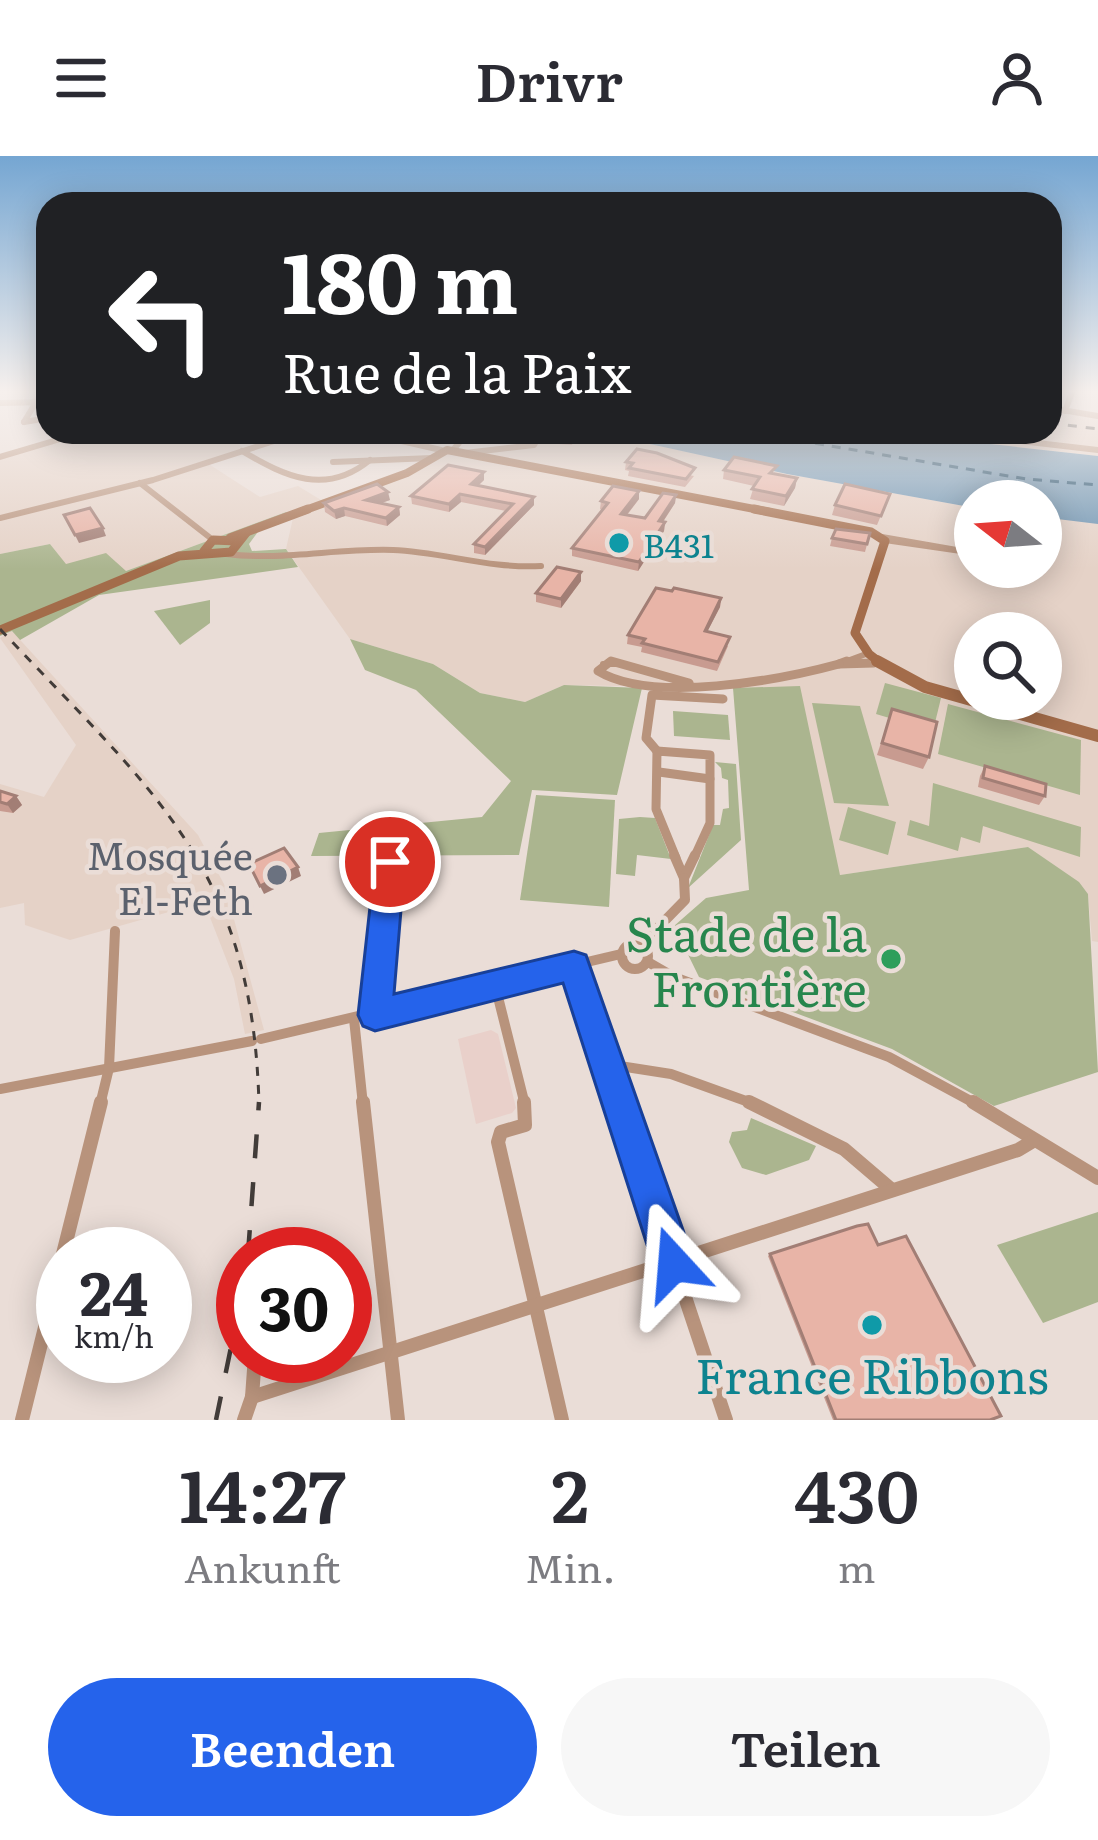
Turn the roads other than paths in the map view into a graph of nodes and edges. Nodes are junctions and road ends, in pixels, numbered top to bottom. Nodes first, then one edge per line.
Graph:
1 (242, 451) joint
2 (440, 451) edge
3 (453, 451) edge
4 (482, 451) edge
5 (465, 453) junction
6 (432, 458) junction
7 (370, 460) junction
8 (333, 462) dead end
9 (140, 483) junction
10 (0, 518) edge
11 (884, 539) junction
12 (214, 540) junction
13 (235, 548) junction
14 (204, 551) junction
15 (541, 566) dead end
16 (0, 630) edge
17 (870, 659) junction
18 (688, 683) junction
19 (723, 699) dead end
20 (1098, 736) edge
21 (657, 751) junction
22 (659, 772) junction
23 (710, 779) junction
24 (390, 862) dead end
25 (684, 878) junction
26 (115, 931) dead end
27 (641, 945) junction
28 (621, 954) junction
29 (648, 962) junction
30 (574, 966) junction
31 (495, 985) junction
32 (375, 1015) junction
33 (355, 1019) junction
34 (607, 1064) junction
35 (109, 1068) junction
36 (0, 1089) edge
37 (1033, 1141) junction
38 (1098, 1178) edge
39 (892, 1190) junction
40 (70, 1227) edge
41 (674, 1264) junction
42 (536, 1307) junction
43 (390, 1352) junction
44 (36, 1363) edge
45 (253, 1383) edge
46 (252, 1397) junction
47 (22, 1420) edge
48 (244, 1420) edge
49 (398, 1420) edge
50 (562, 1420) edge
51 (726, 1420) edge

1 - 7 street
1 - 9 street
2 - 6 main road
3 - 5 main road
4 - 5 street
5 - 11 main road
6 - 7 street
6 - 13 main road
7 - 8 street
9 - 10 street
9 - 12 street
11 - 11 street
11 - 17 main road
12 - 13 main road
12 - 14 main road
13 - 14 main road
13 - 15 street
14 - 16 main road
17 - 18 street
17 - 20 main road
18 - 18 street
19 - 21 street
21 - 22 street
21 - 23 street
22 - 23 street
22 - 25 street
23 - 25 street
24 - 32 street
25 - 27 street
26 - 35 street
27 - 28 street
27 - 29 street
28 - 29 street
28 - 30 street
29 - 37 street
30 - 31 street
30 - 34 street
31 - 32 street
31 - 42 street
32 - 33 street
33 - 35 street
33 - 43 street
34 - 39 street
34 - 41 street
35 - 36 street
35 - 40 street
37 - 38 street
37 - 39 street
39 - 41 street
41 - 42 street
41 - 51 street
42 - 43 street
42 - 50 street
43 - 46 street
43 - 49 street
44 - 47 street
45 - 46 street
46 - 48 street

